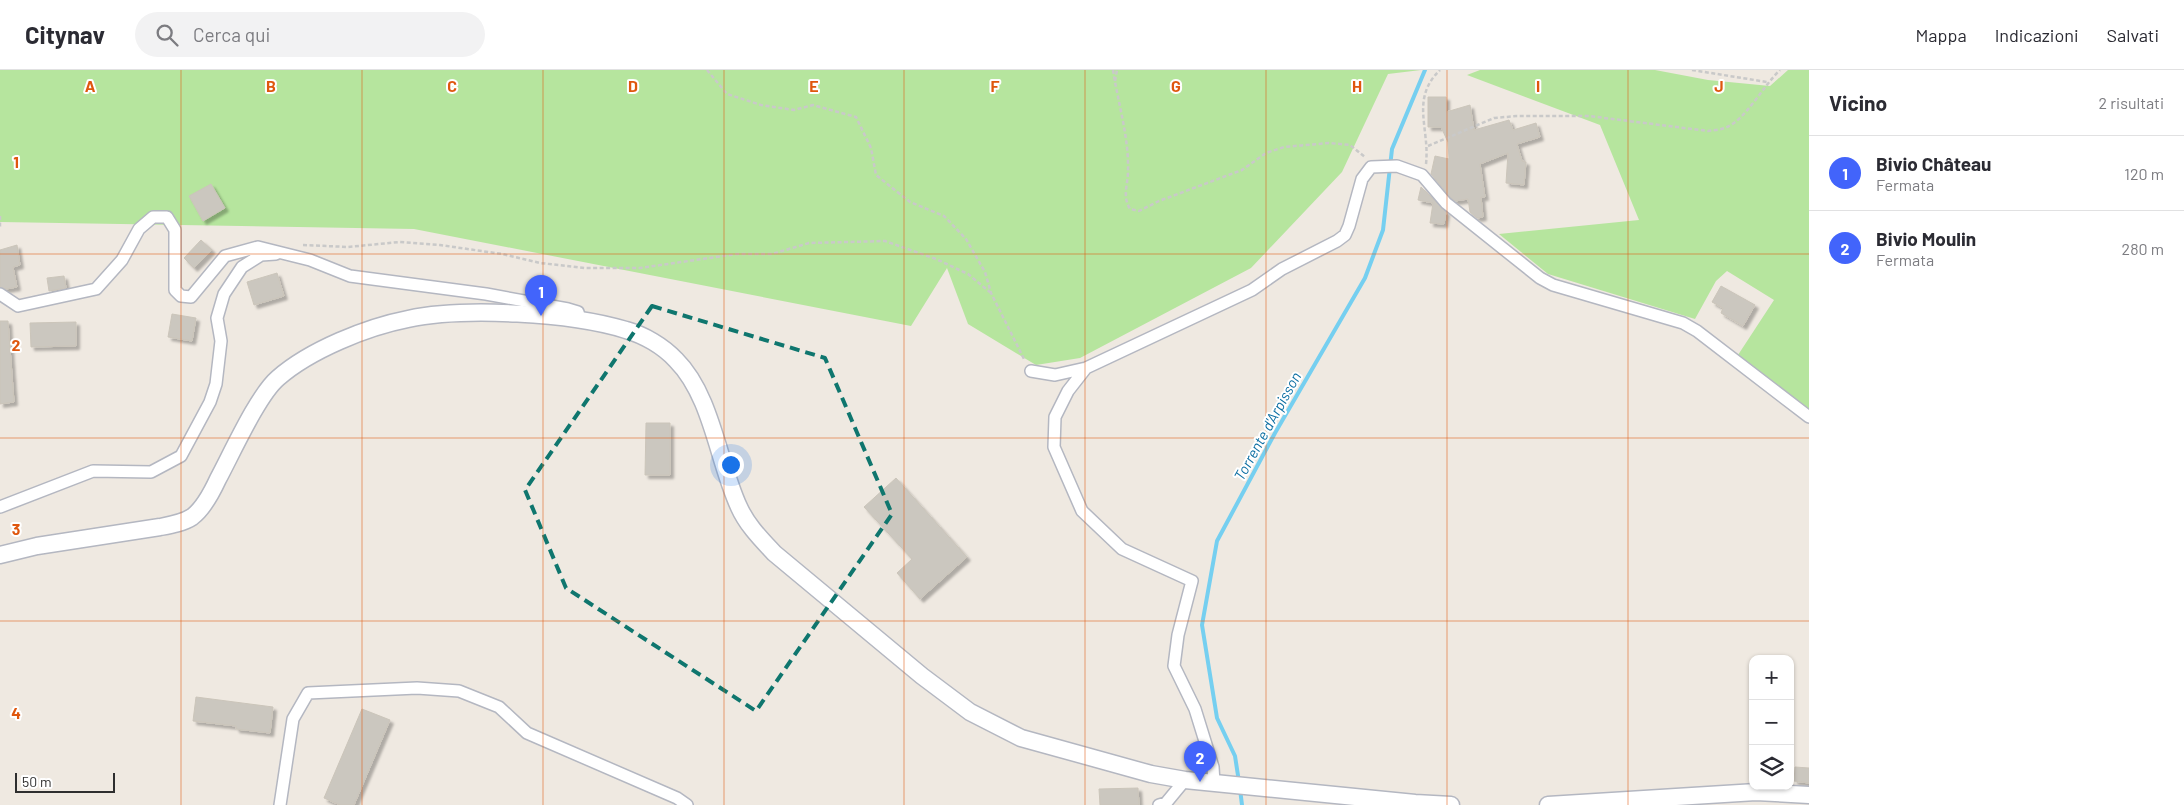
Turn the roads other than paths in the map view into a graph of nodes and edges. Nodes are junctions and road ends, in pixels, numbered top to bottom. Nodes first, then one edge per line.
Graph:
1 (285, 254) junction
2 (0, 294) edge
3 (580, 320) junction
4 (1086, 368) junction
5 (1030, 372) road end
6 (1809, 417) edge
7 (0, 506) edge
8 (0, 555) edge
9 (1185, 780) junction
10 (1219, 784) junction
11 (1809, 795) edge
12 (280, 805) edge
13 (687, 805) edge
14 (1159, 805) edge
15 (1451, 805) edge
16 (1548, 805) edge

1 - 2 street
1 - 3 street
1 - 7 street
3 - 8 main road
3 - 9 main road
4 - 5 street
4 - 6 street
4 - 10 street
9 - 10 main road
9 - 14 street
10 - 15 main road
11 - 16 main road
12 - 13 street

